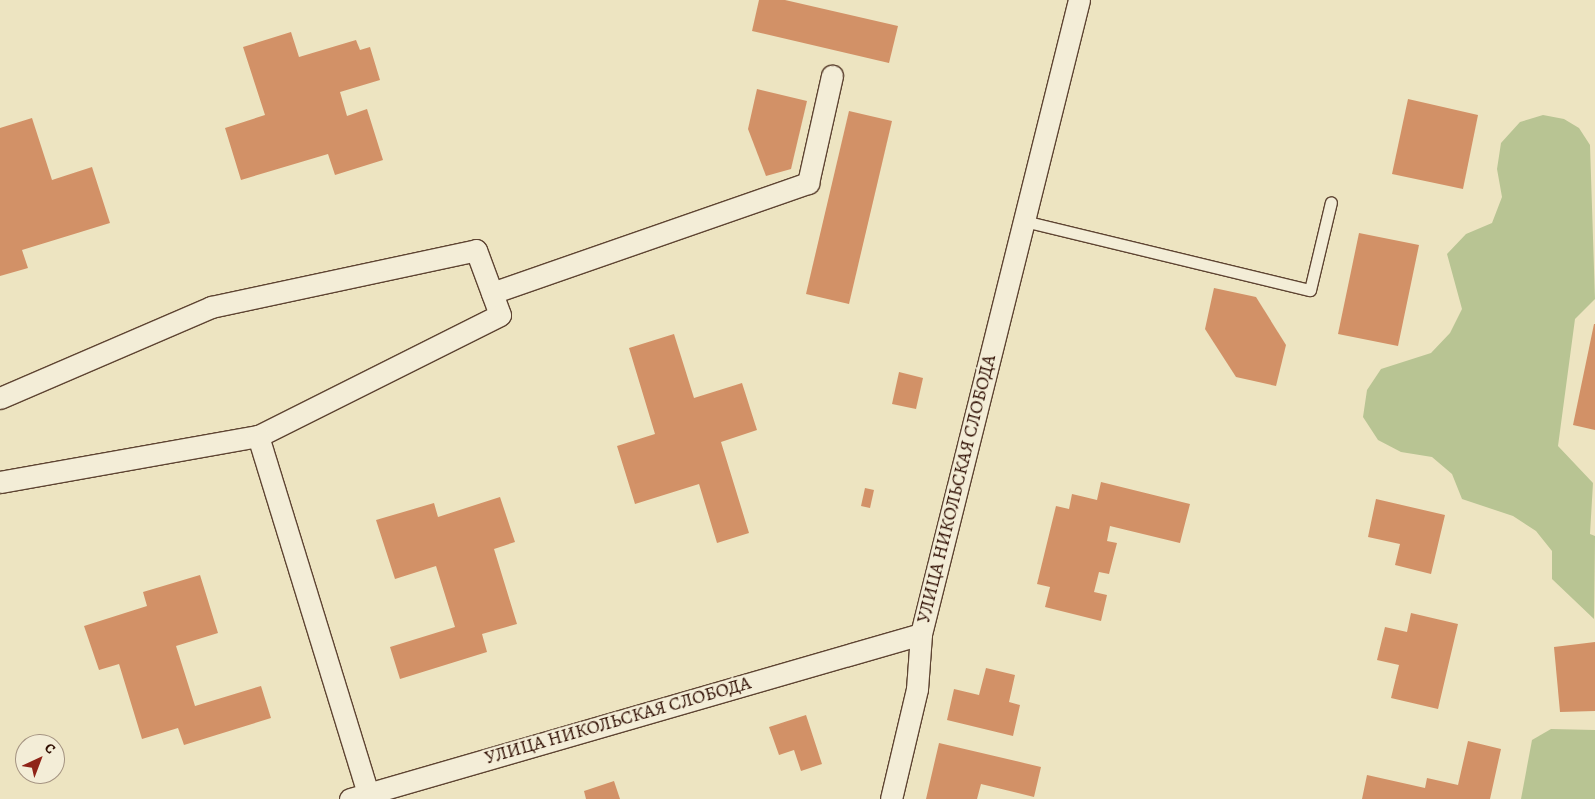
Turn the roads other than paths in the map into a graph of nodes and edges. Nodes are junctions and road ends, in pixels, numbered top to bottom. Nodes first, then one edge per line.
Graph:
1 (1079, 0) edge
2 (832, 76) dead end
3 (1331, 202) dead end
4 (1024, 221) junction
5 (492, 293) junction
6 (0, 398) edge
7 (258, 436) junction
8 (0, 482) edge
9 (921, 634) junction
10 (359, 796) edge
11 (891, 799) edge

1 - 4 street, УЛИЦА НИКОЛЬСКАЯ СЛОБОДА
2 - 5 street
3 - 4 lane
4 - 9 street, УЛИЦА НИКОЛЬСКАЯ СЛОБОДА
5 - 6 street
5 - 7 street
7 - 8 street
7 - 10 street
9 - 10 street, УЛИЦА НИКОЛЬСКАЯ СЛОБОДА
9 - 11 street

